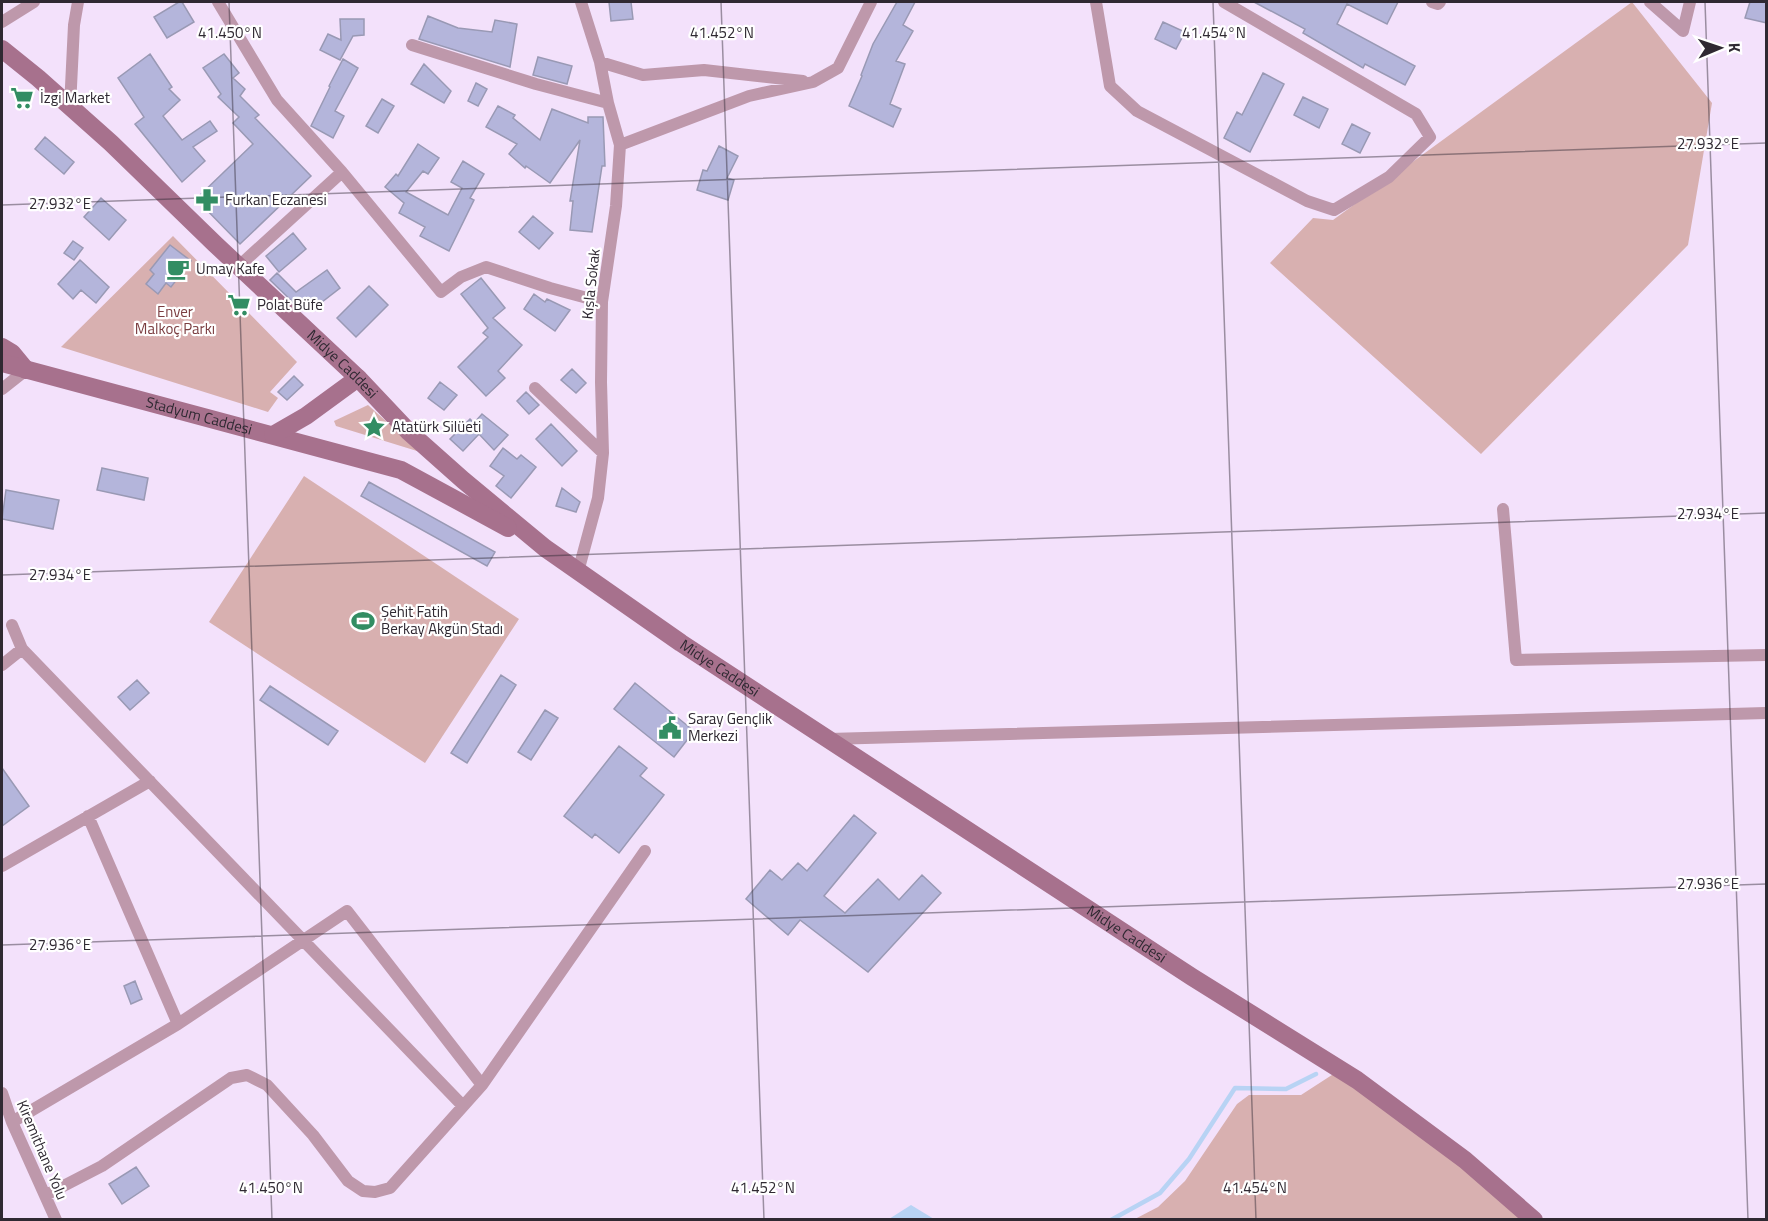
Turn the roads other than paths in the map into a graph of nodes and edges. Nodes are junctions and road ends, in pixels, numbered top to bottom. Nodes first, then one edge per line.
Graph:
1 (34, 2) edge
2 (78, 2) edge
3 (218, 2) edge
4 (581, 2) edge
5 (871, 2) edge
6 (1096, 2) edge
7 (1224, 2) edge
8 (1432, 2) edge
9 (1440, 2) edge
10 (1650, 2) edge
11 (1690, 2) edge
12 (2, 22) edge
13 (412, 45) dead end
14 (2, 49) edge
15 (600, 63) junction
16 (813, 82) junction
17 (608, 103) junction
18 (70, 107) junction
19 (620, 146) junction
20 (342, 172) junction
21 (239, 267) junction
22 (602, 302) junction
23 (2, 346) edge
24 (2, 363) edge
25 (26, 370) junction
26 (358, 378) junction
27 (535, 388) dead end
28 (2, 389) edge
29 (273, 435) junction
30 (603, 453) junction
31 (1503, 509) dead end
32 (545, 548) junction
33 (579, 572) junction
34 (12, 625) dead end
35 (22, 649) junction
36 (1767, 655) edge
37 (2, 665) edge
38 (1767, 712) edge
39 (828, 739) junction
40 (150, 781) junction
41 (88, 816) junction
42 (645, 851) dead end
43 (2, 866) edge
44 (303, 940) junction
45 (178, 1024) junction
46 (482, 1085) junction
47 (2, 1092) edge
48 (463, 1106) junction
49 (12, 1122) junction
50 (46, 1195) junction
51 (56, 1220) edge
52 (1534, 1220) edge

1 - 12 street
2 - 18 street
3 - 20 street
4 - 15 street, Kışla Sokak
5 - 16 street
6 - 7 street
8 - 9 street
10 - 11 street
13 - 17 street
14 - 18 main road, Midye Caddesi
15 - 16 street
15 - 17 street, Kışla Sokak
16 - 19 street
17 - 19 street, Kışla Sokak
18 - 21 main road, Midye Caddesi
19 - 22 street, Kışla Sokak
20 - 21 street
20 - 22 street
21 - 26 main road, Midye Caddesi
22 - 30 street, Kışla Sokak
23 - 25 main road
24 - 25 main road, Stadyum Caddesi
25 - 28 street
25 - 29 main road, Stadyum Caddesi
26 - 29 main road, Stadyum Caddesi
26 - 32 main road, Midye Caddesi
27 - 30 street
29 - 32 main road
30 - 33 street, Kışla Sokak
31 - 36 street
32 - 33 main road, Midye Caddesi
33 - 39 main road, Midye Caddesi
34 - 35 street
35 - 37 street
35 - 40 street
38 - 39 street
39 - 52 main road, Midye Caddesi
40 - 41 street
40 - 44 street
41 - 43 street
41 - 45 street
42 - 46 street
44 - 45 street
44 - 46 street
44 - 48 street
45 - 49 street
46 - 48 street
47 - 49 street, Kiremithane Yolu
48 - 50 street
49 - 50 street, Kiremithane Yolu
50 - 51 street, Kiremithane Yolu

